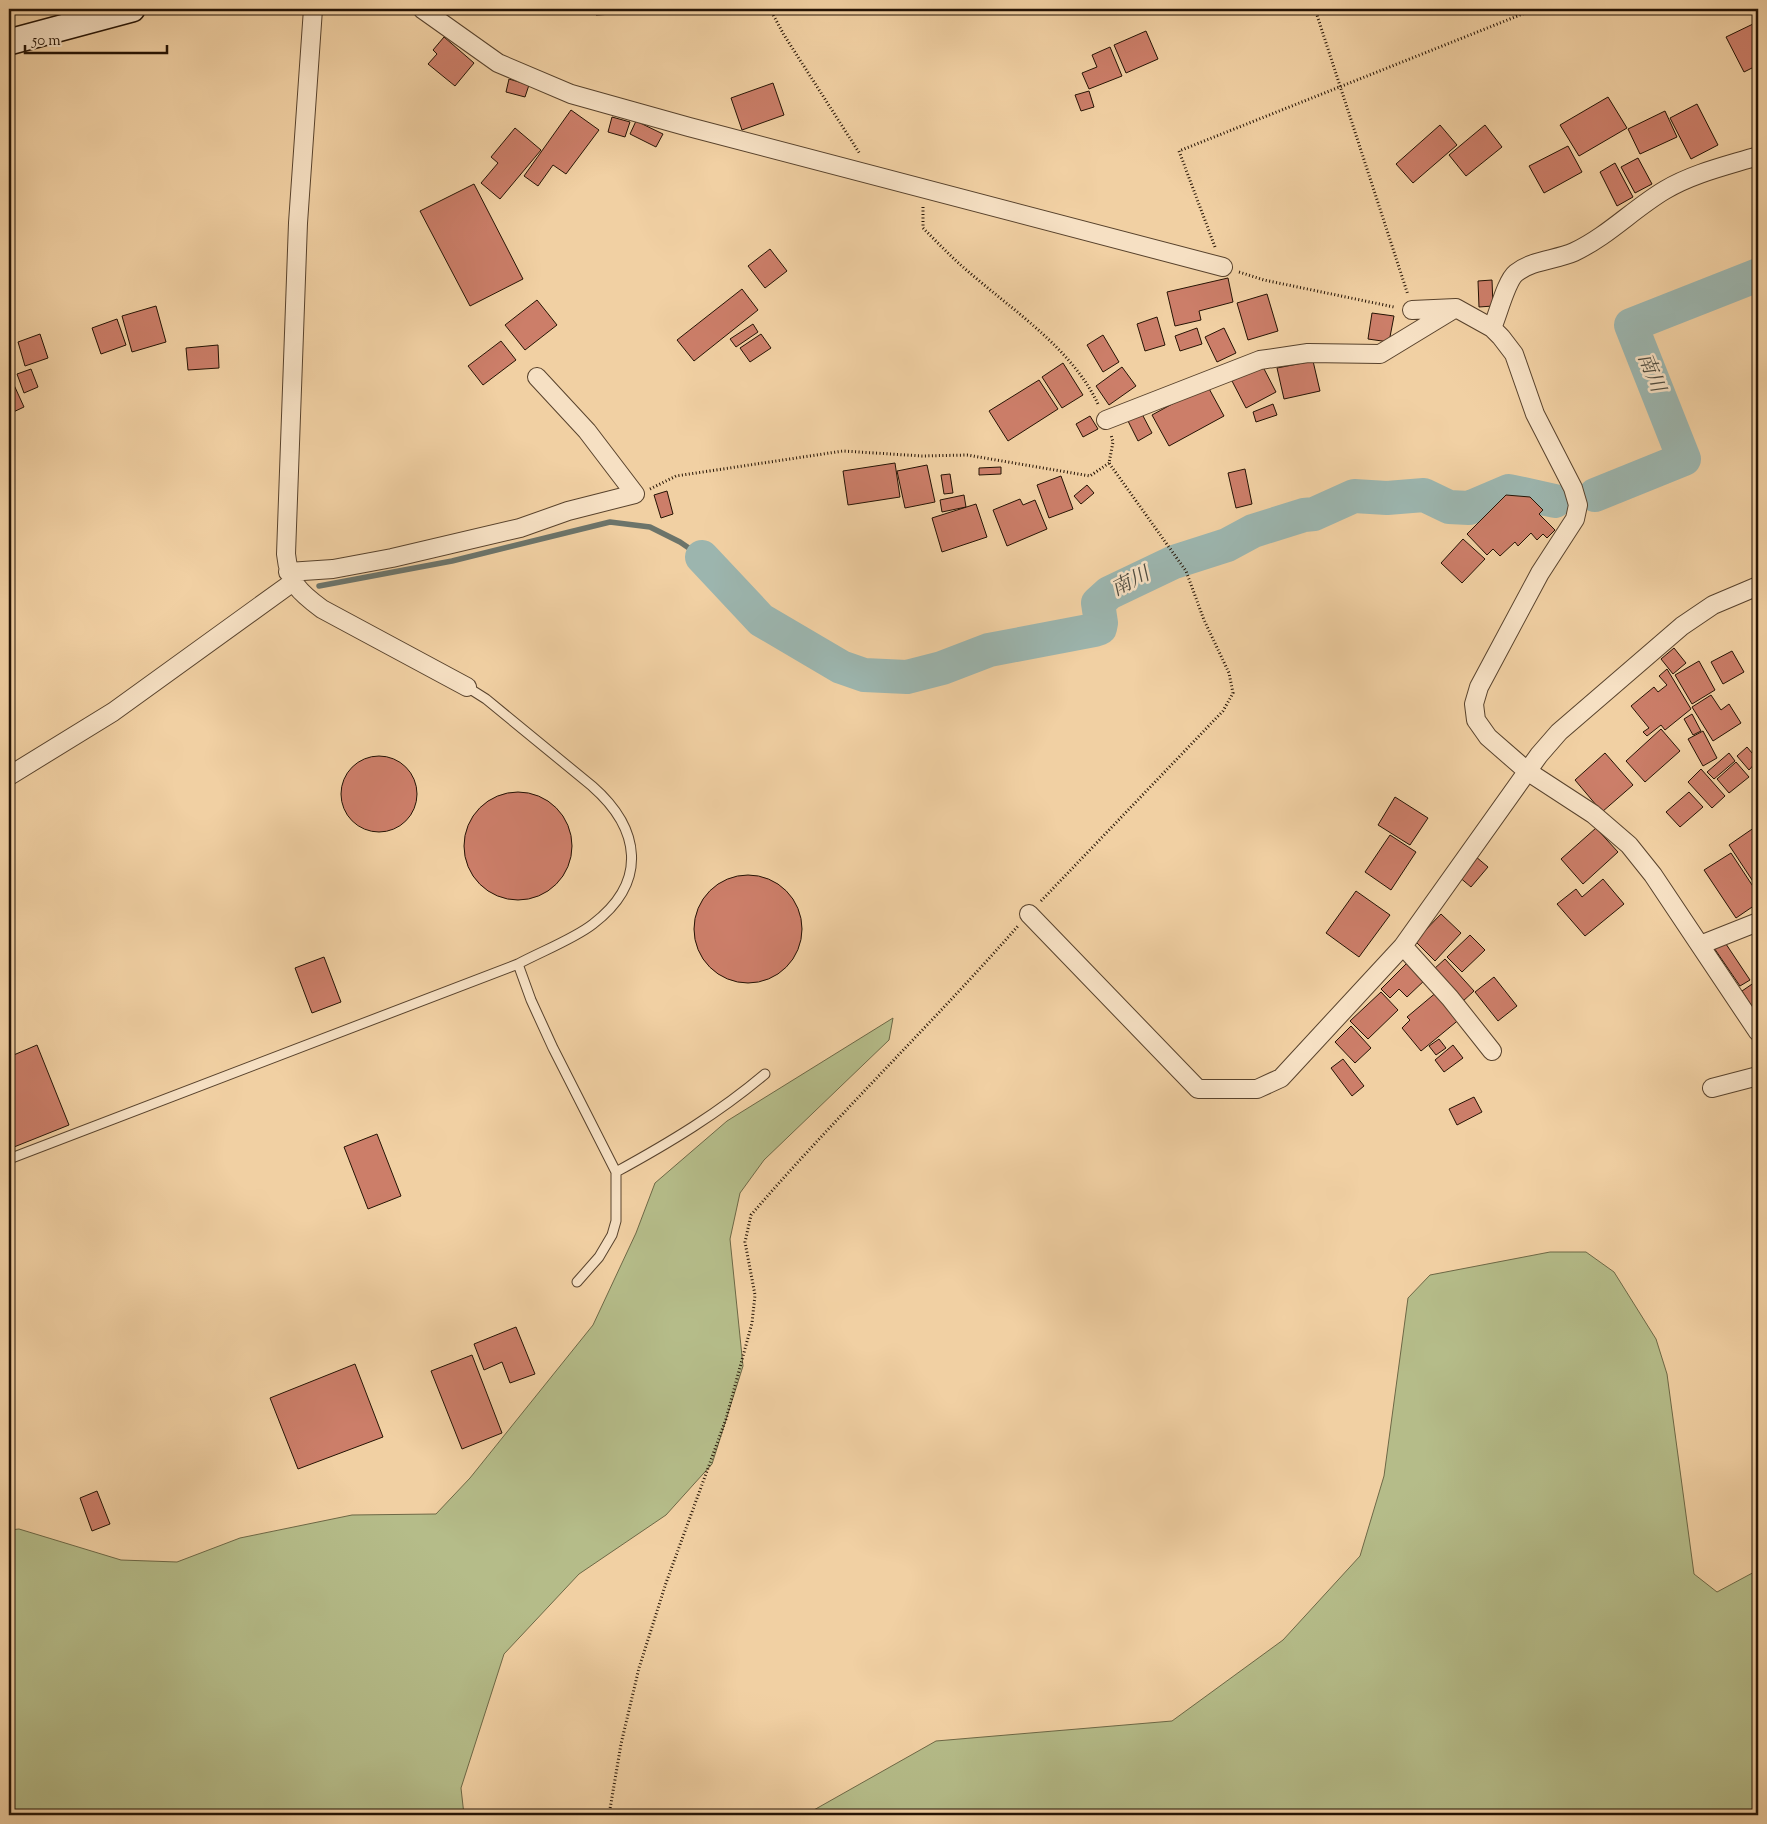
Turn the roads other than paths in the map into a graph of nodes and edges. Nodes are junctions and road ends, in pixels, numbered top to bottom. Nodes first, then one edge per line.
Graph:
1 (132, 9) edge
2 (313, 9) edge
3 (422, 9) edge
4 (9, 42) edge
5 (1758, 156) edge
6 (1223, 267) road end
7 (1456, 308) junction
8 (1412, 310) road end
9 (1492, 328) junction
10 (537, 377) dead end
11 (1106, 420) road end
12 (290, 577) junction
13 (1758, 586) edge
14 (467, 687) joint
15 (1527, 770) junction
16 (9, 776) edge
17 (1029, 914) road end
18 (1758, 922) edge
19 (1403, 946) junction
20 (1700, 946) junction
21 (518, 964) junction
22 (1758, 1032) edge
23 (1492, 1050) dead end
24 (765, 1074) dead end
25 (1758, 1076) edge
26 (1712, 1088) dead end
27 (9, 1160) edge
28 (616, 1172) junction
29 (577, 1282) dead end

1 - 4 street
2 - 12 street
3 - 6 street
5 - 9 street
7 - 8 street
7 - 9 street
7 - 11 street
9 - 15 street
10 - 12 street
12 - 14 street
12 - 16 street
13 - 15 street
14 - 21 lane
15 - 19 street
15 - 20 street
17 - 19 street
18 - 20 street
19 - 23 street
20 - 22 street
21 - 27 lane
21 - 28 lane
24 - 28 lane
25 - 26 street
28 - 29 lane

